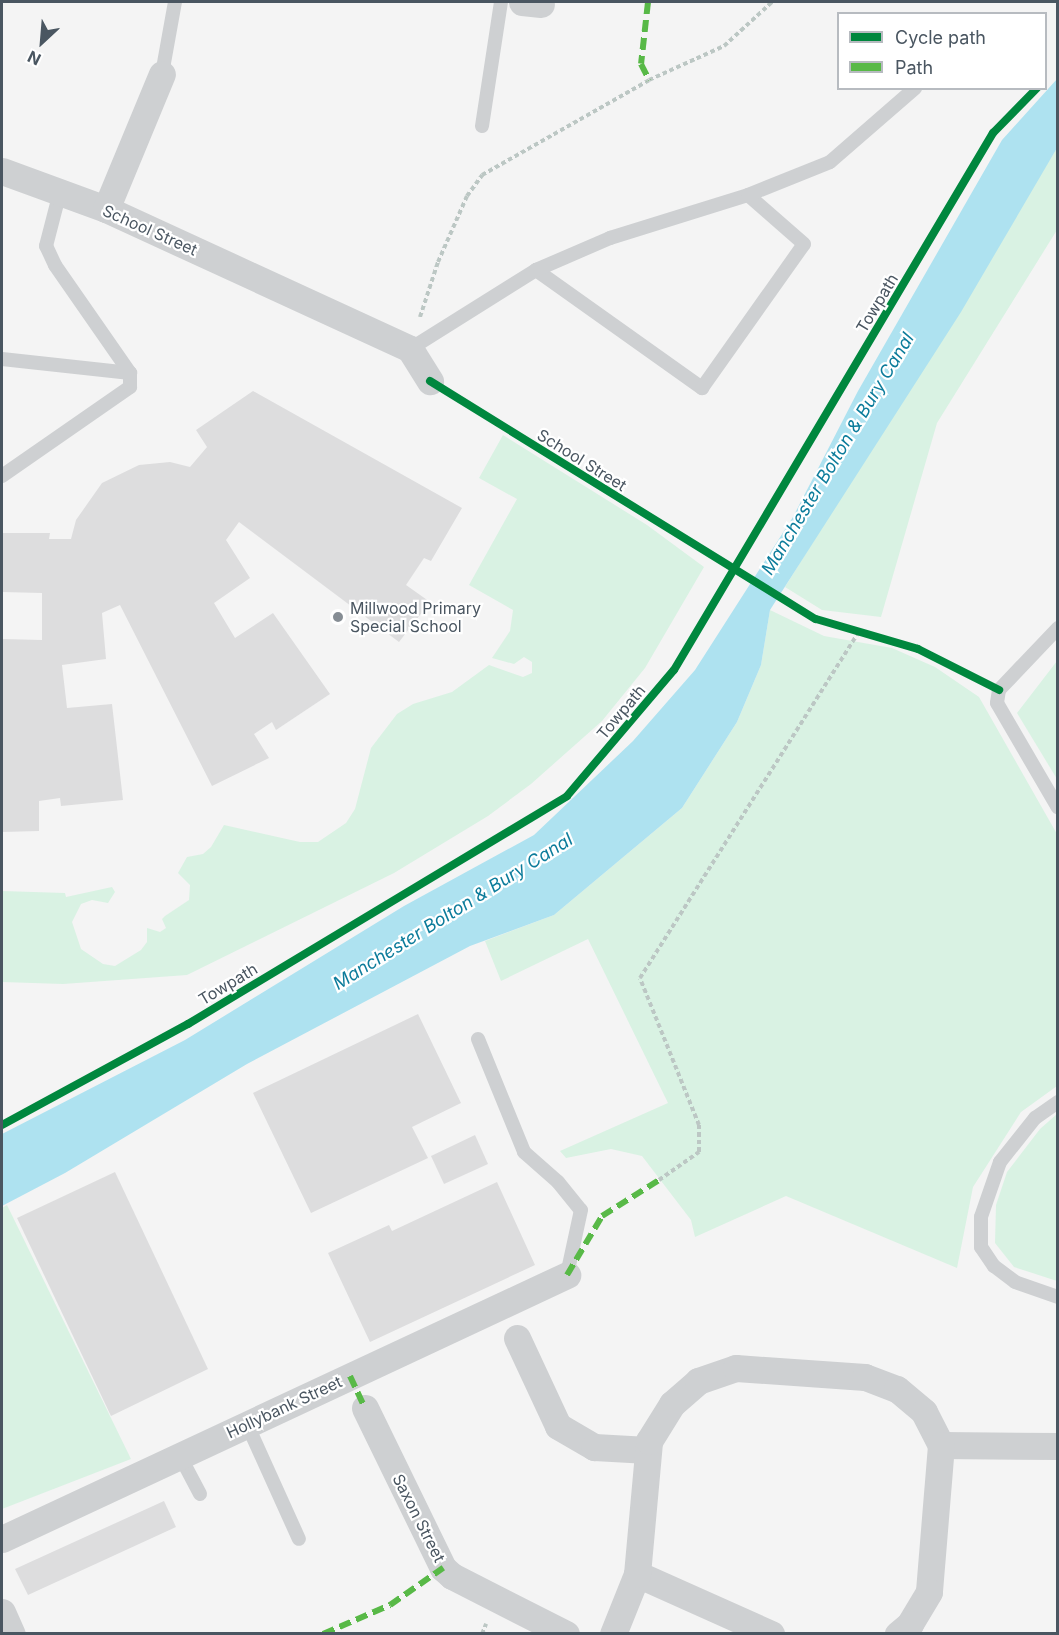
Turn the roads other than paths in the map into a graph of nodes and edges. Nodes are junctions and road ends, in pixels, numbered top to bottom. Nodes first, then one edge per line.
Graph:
1 (175, 2) edge
2 (501, 2) edge
3 (162, 74) joint
4 (913, 90) edge
5 (482, 126) dead end
6 (2, 171) edge
7 (60, 192) junction
8 (748, 195) junction
9 (106, 209) junction
10 (536, 270) junction
11 (410, 350) junction
12 (2, 359) edge
13 (130, 373) junction
14 (430, 381) dead end
15 (2, 476) edge
16 (1058, 628) edge
17 (1058, 808) edge
18 (478, 1039) dead end
19 (1058, 1102) edge
20 (567, 1275) joint
21 (1058, 1297) edge
22 (517, 1338) dead end
23 (365, 1408) dead end
24 (247, 1424) junction
25 (941, 1445) junction
26 (1058, 1446) edge
27 (648, 1450) junction
28 (180, 1456) junction
29 (200, 1494) dead end
30 (2, 1539) edge
31 (299, 1539) dead end
32 (637, 1574) junction
33 (2, 1612) edge
34 (12, 1634) edge
35 (566, 1634) edge
36 (613, 1634) edge
37 (771, 1634) edge
38 (898, 1634) edge

1 - 3 lane
2 - 5 lane
3 - 9 street
4 - 8 lane
6 - 7 street, School Street
7 - 9 street, School Street
7 - 13 lane
8 - 10 lane
8 - 10 lane
9 - 11 street, School Street
10 - 11 lane
11 - 14 street
12 - 13 lane
13 - 15 lane
16 - 17 lane
18 - 20 lane
19 - 21 lane
20 - 24 street, Hollybank Street
22 - 27 street
23 - 35 street, Saxon Street
24 - 28 street, Hollybank Street
24 - 31 lane
25 - 26 street
25 - 27 street
25 - 38 street
27 - 32 street
28 - 29 lane
28 - 30 street, Hollybank Street
32 - 36 street
32 - 37 street
33 - 34 street

